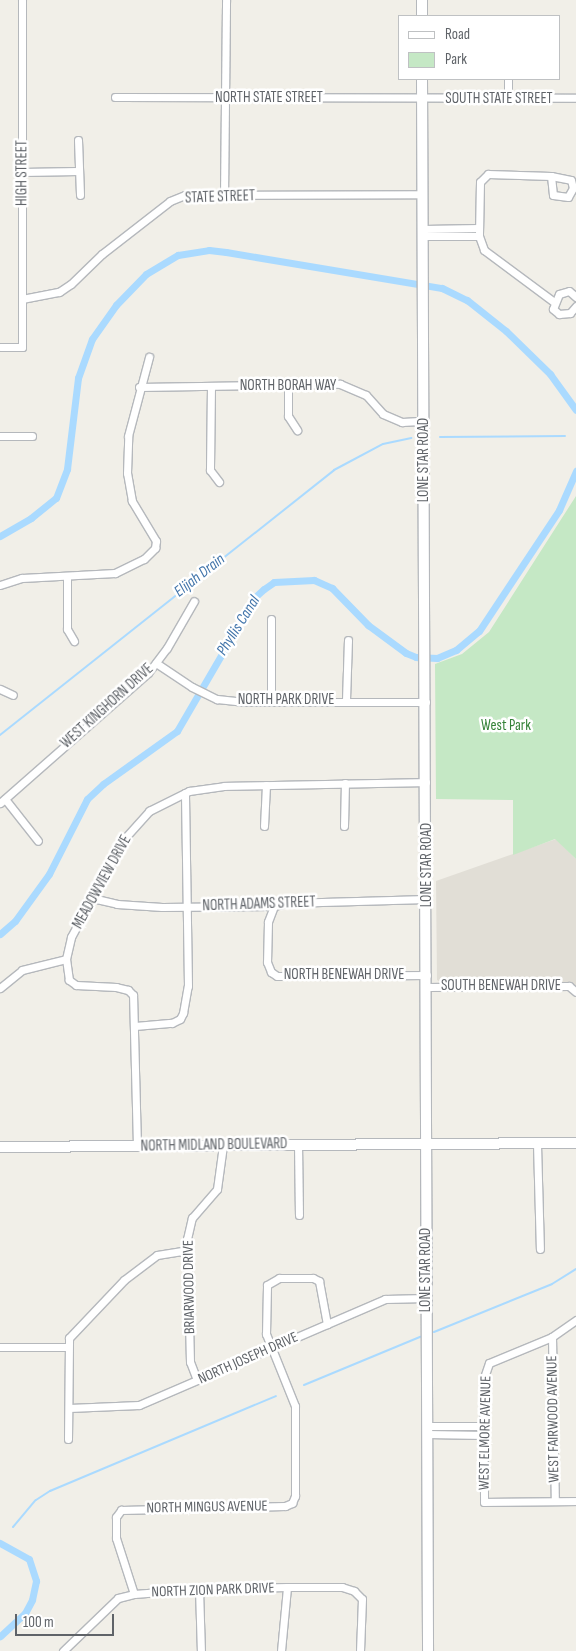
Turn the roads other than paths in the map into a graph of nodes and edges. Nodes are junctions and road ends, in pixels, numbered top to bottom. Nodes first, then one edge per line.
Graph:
1 (22, 0) edge
2 (226, 0) edge
3 (422, 0) edge
4 (422, 15) edge
5 (422, 80) edge
6 (508, 80) edge
7 (115, 97) dead end
8 (225, 98) junction
9 (422, 98) junction
10 (576, 98) edge
11 (508, 99) junction
12 (78, 140) dead end
13 (78, 171) junction
14 (22, 172) junction
15 (551, 176) dead end
16 (423, 194) junction
17 (80, 195) dead end
18 (224, 196) junction
19 (424, 232) junction
20 (479, 232) junction
21 (576, 297) edge
22 (22, 299) junction
23 (554, 302) junction
24 (576, 306) edge
25 (0, 347) edge
26 (149, 357) dead end
27 (211, 386) junction
28 (288, 386) junction
29 (139, 387) junction
30 (424, 421) junction
31 (297, 430) dead end
32 (0, 436) edge
33 (32, 436) dead end
34 (219, 482) dead end
35 (67, 577) junction
36 (0, 586) edge
37 (194, 601) dead end
38 (271, 619) dead end
39 (348, 640) dead end
40 (74, 642) dead end
41 (156, 663) junction
42 (0, 689) edge
43 (13, 695) dead end
44 (346, 700) junction
45 (271, 702) junction
46 (426, 702) junction
47 (426, 782) junction
48 (345, 783) junction
49 (266, 785) junction
50 (185, 793) junction
51 (2, 801) edge
52 (264, 826) dead end
53 (344, 826) dead end
54 (38, 841) dead end
55 (92, 898) junction
56 (427, 899) junction
57 (274, 906) junction
58 (187, 907) junction
59 (66, 959) junction
60 (427, 975) junction
61 (427, 987) junction
62 (0, 988) edge
63 (575, 990) edge
64 (135, 1026) junction
65 (428, 1143) junction
66 (576, 1143) edge
67 (298, 1144) junction
68 (536, 1144) junction
69 (223, 1145) junction
70 (137, 1146) junction
71 (0, 1147) edge
72 (298, 1214) dead end
73 (540, 1249) dead end
74 (187, 1250) junction
75 (426, 1298) junction
76 (576, 1320) edge
77 (327, 1324) junction
78 (552, 1337) junction
79 (0, 1347) edge
80 (68, 1347) junction
81 (270, 1347) junction
82 (197, 1380) junction
83 (69, 1408) junction
84 (484, 1426) junction
85 (427, 1430) junction
86 (484, 1435) junction
87 (68, 1439) dead end
88 (555, 1501) junction
89 (576, 1501) edge
90 (287, 1587) junction
91 (199, 1589) junction
92 (134, 1594) junction
93 (63, 1651) edge
94 (201, 1651) edge
95 (281, 1651) edge
96 (360, 1651) edge
97 (428, 1651) edge

1 - 14 street, HIGH STREET
2 - 8 street
3 - 4 main road
5 - 9 main road, LONE STAR ROAD
6 - 11 street
7 - 8 street, NORTH STATE STREET
8 - 9 street, NORTH STATE STREET
8 - 18 street
9 - 11 street, SOUTH STATE STREET
9 - 16 main road, LONE STAR ROAD
10 - 11 street, SOUTH STATE STREET
12 - 13 street
13 - 14 street
13 - 17 street
14 - 22 street, HIGH STREET
15 - 20 street
16 - 18 street, STATE STREET
16 - 19 main road, LONE STAR ROAD
18 - 22 street, STATE STREET
19 - 20 street
19 - 30 main road, LONE STAR ROAD
20 - 23 street
21 - 23 street
22 - 25 street, HIGH STREET
23 - 24 street
26 - 29 street
27 - 28 street, NORTH BORAH WAY
27 - 29 street, NORTH BORAH WAY
27 - 34 street
28 - 30 street, NORTH BORAH WAY
28 - 31 street
29 - 35 street
30 - 46 main road, LONE STAR ROAD
32 - 33 street
35 - 36 street
35 - 40 street
37 - 41 street, WEST KINGHORN DRIVE
38 - 45 street
39 - 44 street
41 - 45 street, NORTH PARK DRIVE
41 - 51 street, WEST KINGHORN DRIVE
42 - 43 street
44 - 45 street, NORTH PARK DRIVE
44 - 46 street, NORTH PARK DRIVE
46 - 47 main road, LONE STAR ROAD
47 - 48 street, MEADOWVIEW DRIVE
47 - 56 main road, LONE STAR ROAD
48 - 49 street, MEADOWVIEW DRIVE
48 - 53 street
49 - 50 street, MEADOWVIEW DRIVE
49 - 52 street
50 - 55 street, MEADOWVIEW DRIVE
50 - 58 street
51 - 54 street, WEST KINGHORN DRIVE
55 - 58 street, NORTH ADAMS STREET
55 - 59 street, MEADOWVIEW DRIVE
56 - 57 street, NORTH ADAMS STREET
56 - 60 main road, LONE STAR ROAD
57 - 58 street, NORTH ADAMS STREET
57 - 60 street, NORTH BENEWAH DRIVE
58 - 64 street
59 - 62 street
59 - 64 street
60 - 61 main road, LONE STAR ROAD
61 - 63 street, SOUTH BENEWAH DRIVE
61 - 65 main road, LONE STAR ROAD
64 - 70 street
65 - 67 main road, NORTH MIDLAND BOULEVARD
65 - 68 main road, NORTH MIDLAND BOULEVARD
65 - 75 main road, LONE STAR ROAD
66 - 68 main road, NORTH MIDLAND BOULEVARD
67 - 69 main road, NORTH MIDLAND BOULEVARD
67 - 72 street
68 - 73 street
69 - 70 main road, NORTH MIDLAND BOULEVARD
69 - 74 street, BRIARWOOD DRIVE
70 - 71 main road, NORTH MIDLAND BOULEVARD
74 - 80 street
74 - 82 street, BRIARWOOD DRIVE
75 - 77 street, NORTH JOSEPH DRIVE
75 - 85 main road, LONE STAR ROAD
76 - 78 street
77 - 81 street, NORTH JOSEPH DRIVE
77 - 81 street
78 - 84 street, WEST ELMORE AVENUE
78 - 88 street, WEST FAIRWOOD AVENUE
79 - 80 street
80 - 83 street
81 - 82 street, NORTH JOSEPH DRIVE
81 - 92 street, NORTH MINGUS AVENUE
82 - 83 street, NORTH JOSEPH DRIVE
83 - 87 street
84 - 85 street
84 - 86 street, WEST ELMORE AVENUE
85 - 86 street
85 - 97 main road, LONE STAR ROAD
86 - 88 street, WEST ELMORE AVENUE
88 - 89 street
90 - 91 street, NORTH ZION PARK DRIVE
90 - 95 street
90 - 96 street, NORTH ZION PARK DRIVE
91 - 92 street, NORTH ZION PARK DRIVE
91 - 94 street
92 - 93 street, NORTH ZION PARK DRIVE

